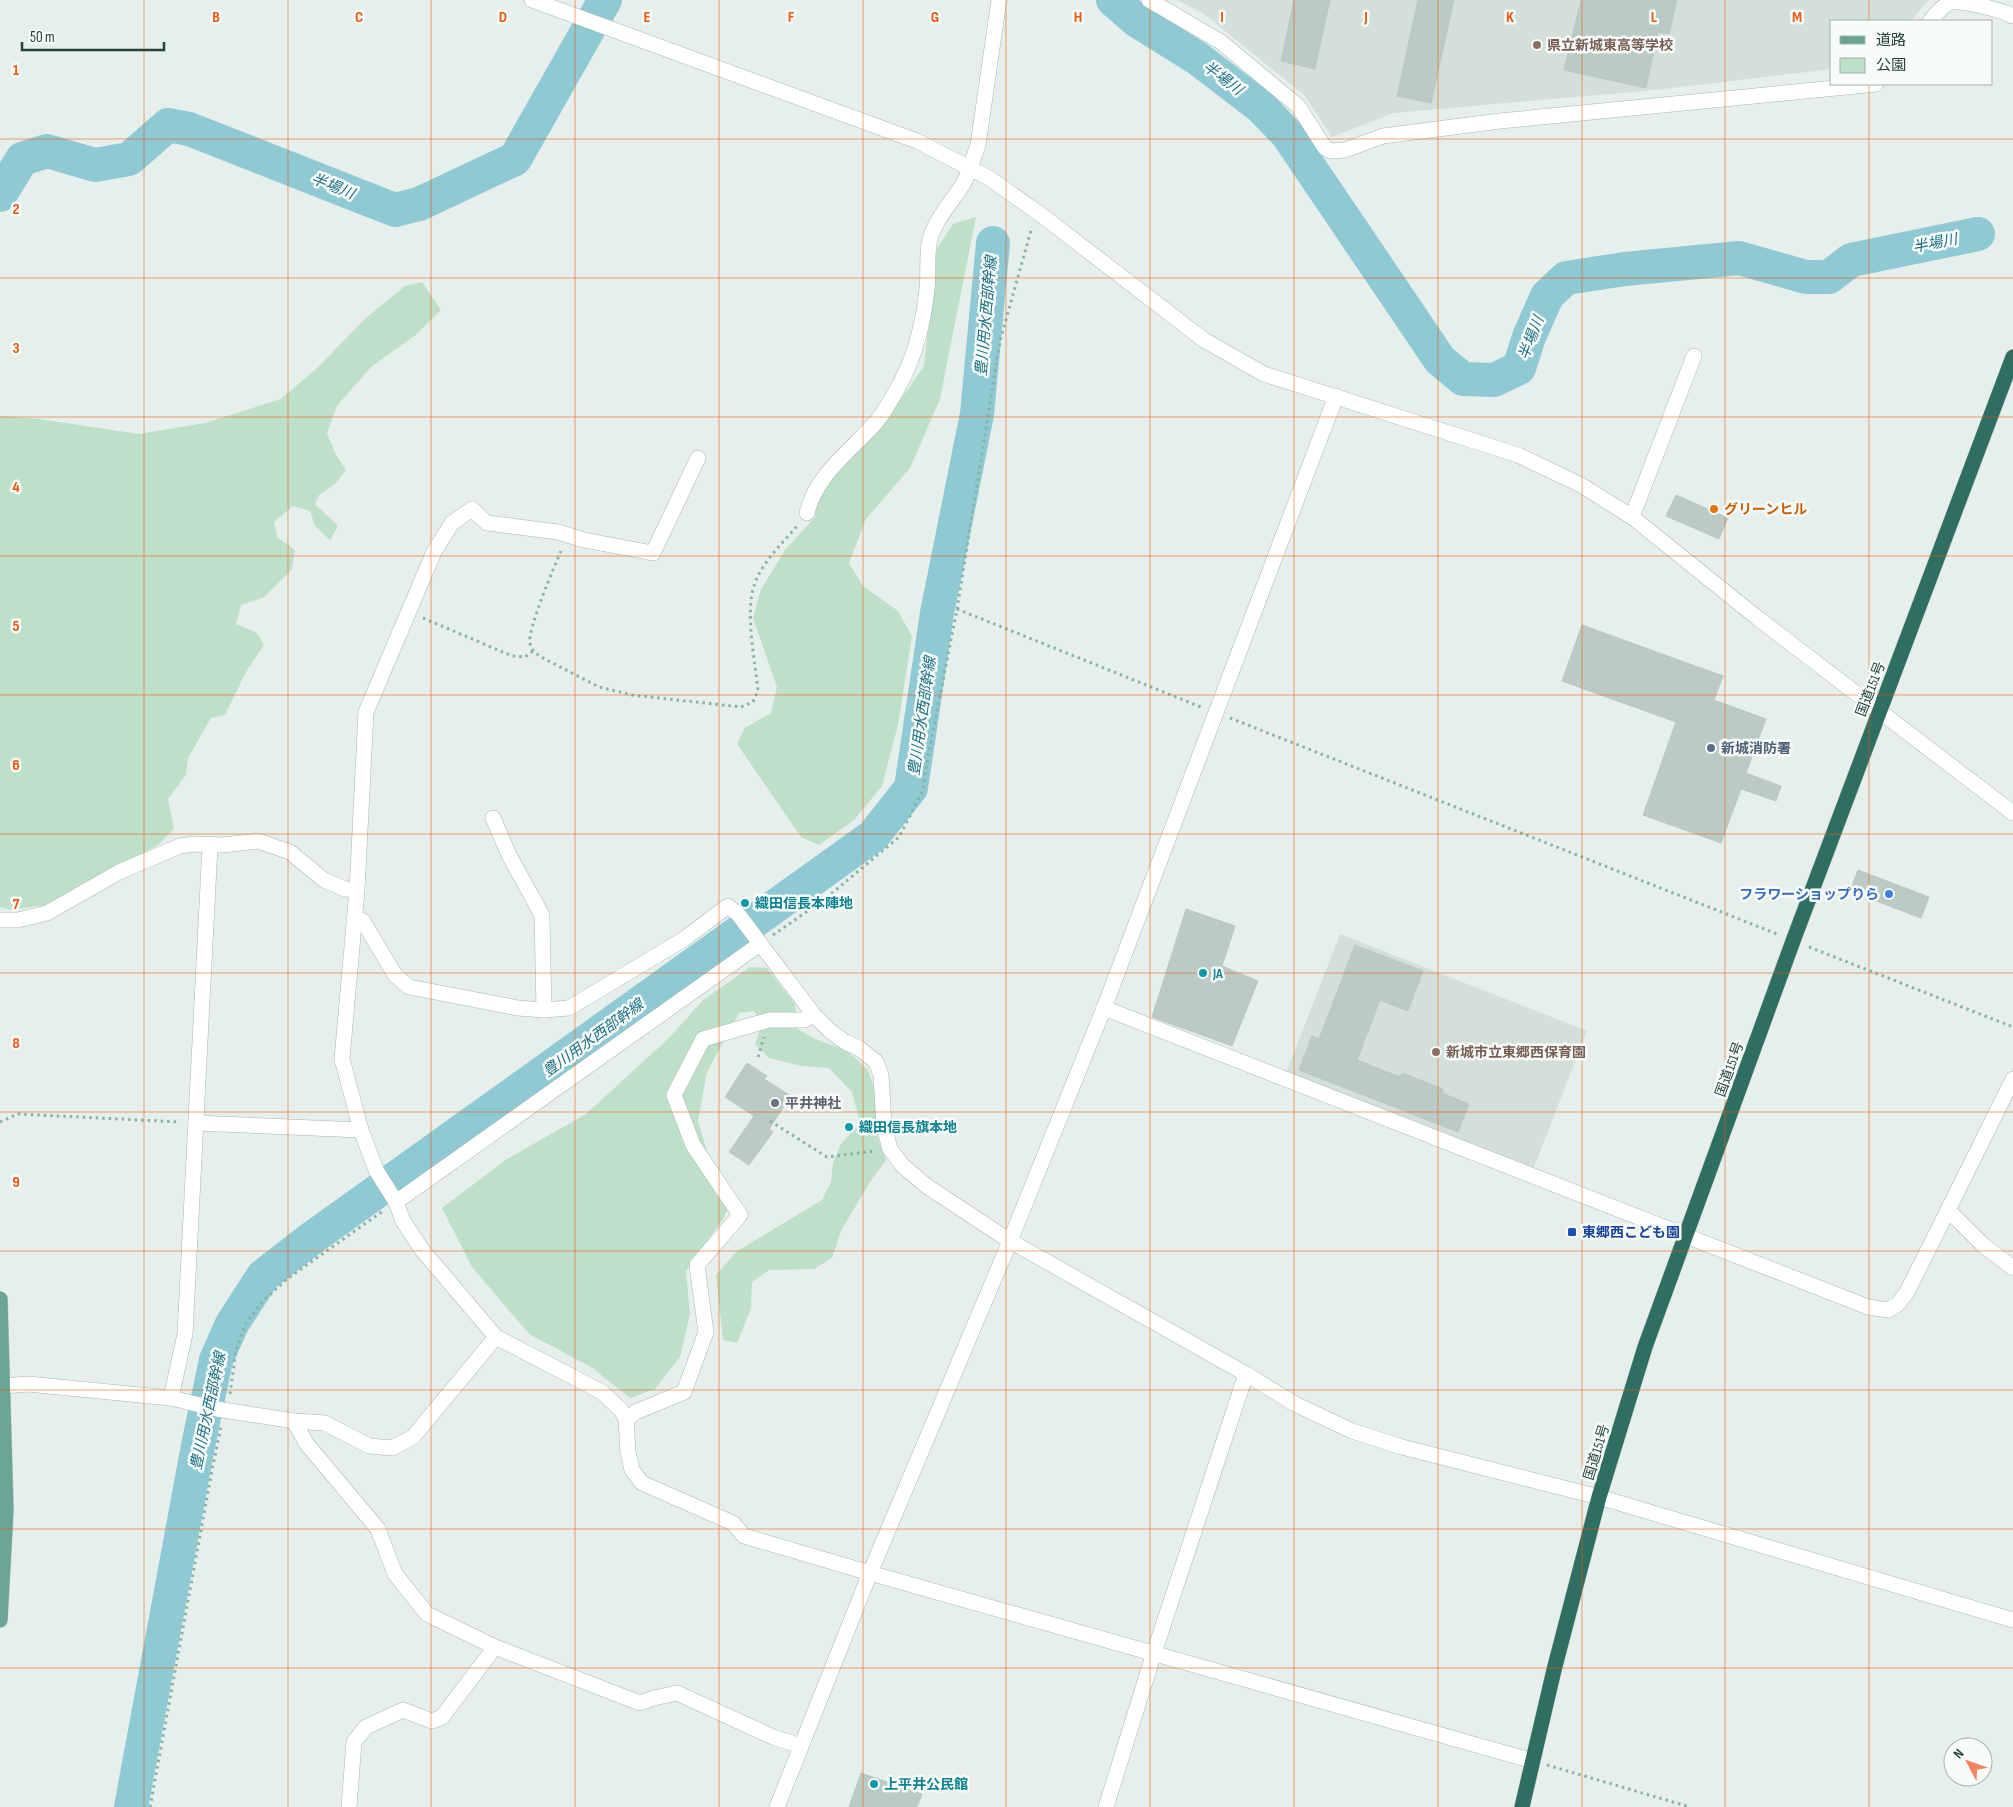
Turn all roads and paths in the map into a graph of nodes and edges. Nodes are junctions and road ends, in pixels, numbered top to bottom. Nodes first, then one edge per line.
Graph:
1 (532, 0) edge
2 (999, 0) edge
3 (1149, 0) edge
4 (2013, 16) edge
5 (1931, 20) edge
6 (1866, 85) edge
7 (971, 167) junction
8 (1040, 214) junction
9 (1694, 356) dead end
10 (2013, 356) edge
11 (1336, 396) junction
12 (698, 458) dead end
13 (807, 513) joint
14 (1632, 518) junction
15 (568, 536) junction
16 (957, 609) junction
17 (409, 612) junction
18 (533, 651) junction
19 (1880, 710) junction
20 (1216, 712) junction
21 (2010, 805) edge
22 (494, 818) dead end
23 (210, 846) junction
24 (357, 890) junction
25 (356, 917) junction
26 (0, 920) edge
27 (758, 940) junction
28 (1793, 941) junction
29 (1104, 1008) junction
30 (544, 1010) junction
31 (814, 1015) junction
32 (2013, 1027) edge
33 (2013, 1079) edge
34 (770, 1121) dead end
35 (0, 1122) edge
36 (196, 1123) junction
37 (361, 1130) junction
38 (890, 1149) junction
39 (394, 1199) junction
40 (1948, 1210) junction
41 (1685, 1236) junction
42 (1010, 1241) junction
43 (2013, 1268) edge
44 (0, 1299) edge
45 (496, 1337) junction
46 (1246, 1374) junction
47 (3, 1386) junction
48 (171, 1398) junction
49 (221, 1410) junction
50 (626, 1419) junction
51 (294, 1421) junction
52 (1599, 1496) junction
53 (870, 1574) junction
54 (0, 1620) edge
55 (2013, 1620) edge
56 (495, 1647) junction
57 (1154, 1653) junction
58 (801, 1746) junction
59 (1533, 1761) junction
60 (150, 1807) edge
61 (349, 1807) edge
62 (778, 1807) edge
63 (1106, 1807) edge
64 (1522, 1807) edge
65 (1690, 1807) edge

1 - 7 street
2 - 7 street
3 - 6 street
4 - 5 street
7 - 8 street
7 - 13 street
8 - 11 street
8 - 16 path
9 - 14 street
10 - 19 highway, 国道151号
11 - 14 street
11 - 20 street
12 - 15 street
13 - 18 path
14 - 19 street
15 - 17 street
15 - 18 path
16 - 20 path
16 - 27 path
17 - 18 path
17 - 24 street
19 - 21 street
19 - 28 highway, 国道151号
20 - 28 path
20 - 29 street
22 - 30 street
23 - 24 street
23 - 26 street
23 - 36 street
24 - 25 street
25 - 30 street
25 - 37 street
27 - 30 street
27 - 31 street
27 - 39 street
28 - 32 path
28 - 41 highway, 国道151号
29 - 41 street
29 - 42 street
31 - 38 street
31 - 50 street
33 - 40 street
34 - 38 path
35 - 36 path
36 - 37 street
36 - 48 street
37 - 39 street
38 - 42 street
39 - 45 street
39 - 49 path
40 - 41 street
40 - 43 street
41 - 52 highway, 国道151号
42 - 46 street
42 - 53 street
44 - 47 main road
45 - 50 street
45 - 51 street
46 - 52 street
46 - 57 street
47 - 48 street
47 - 54 main road
48 - 49 street
49 - 51 street
49 - 60 path
50 - 53 street
51 - 56 street
52 - 55 street
52 - 59 highway, 国道151号
53 - 57 street
53 - 58 street
56 - 58 street
56 - 61 street
57 - 59 street
57 - 63 street
58 - 62 street
59 - 64 highway, 国道151号
59 - 65 path

